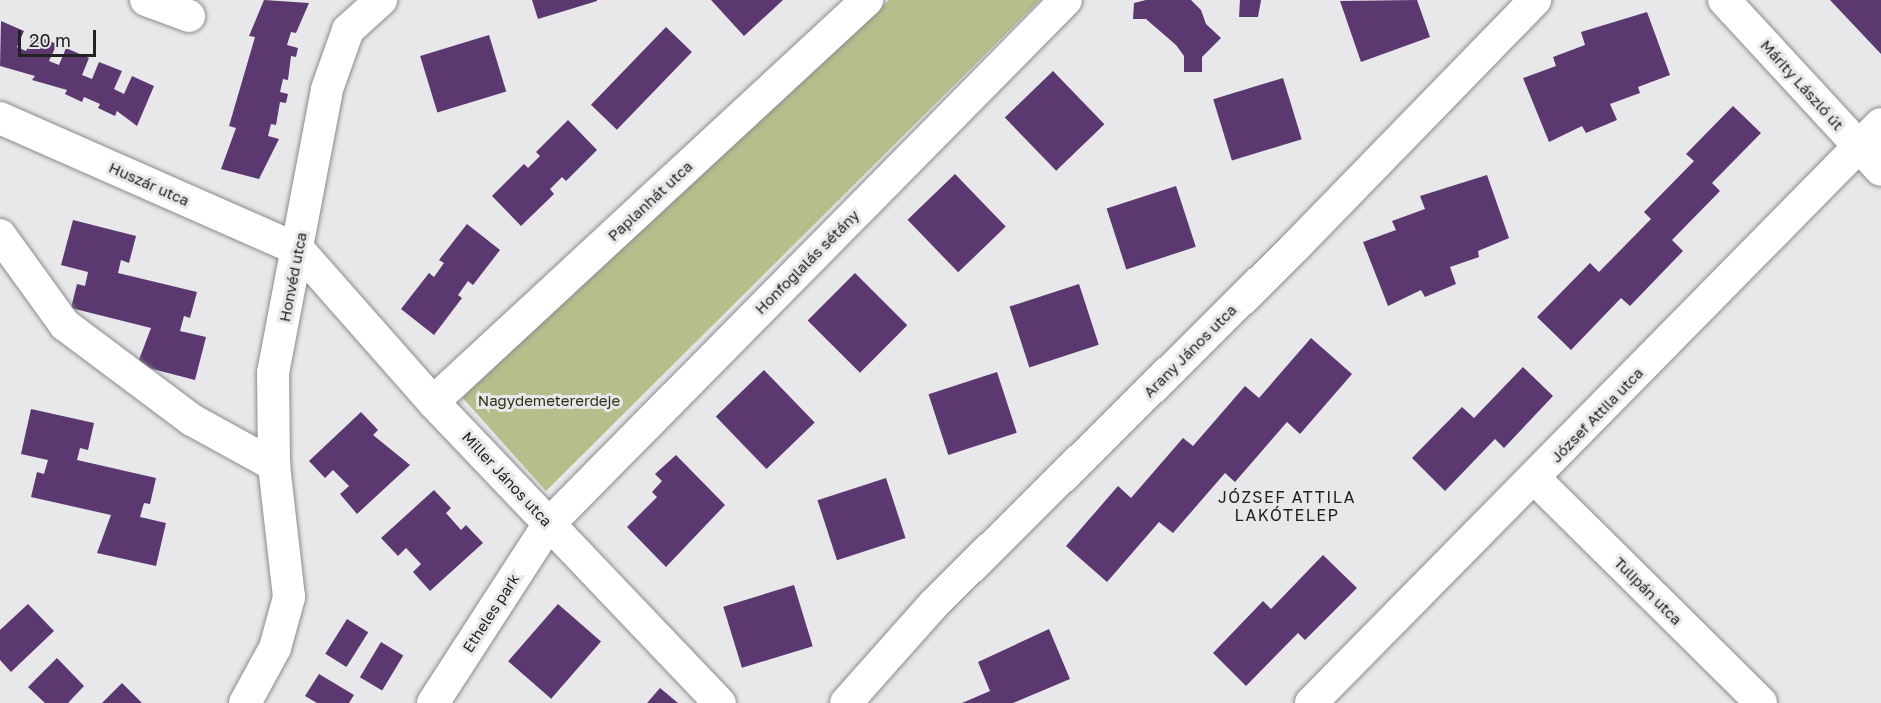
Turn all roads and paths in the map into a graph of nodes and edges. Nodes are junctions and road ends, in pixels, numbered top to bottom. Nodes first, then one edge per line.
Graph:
1 (146, 0) edge
2 (381, 0) edge
3 (867, 0) edge
4 (1066, 0) edge
5 (1535, 0) edge
6 (1724, 0) edge
7 (189, 16) dead end
8 (0, 117) edge
9 (1881, 124) edge
10 (1858, 147) junction
11 (1881, 170) edge
12 (0, 236) edge
13 (299, 250) junction
14 (433, 402) junction
15 (274, 465) junction
16 (1535, 479) junction
17 (549, 524) junction
18 (245, 703) edge
19 (433, 703) edge
20 (720, 703) edge
21 (846, 703) edge
22 (1311, 703) edge
23 (1761, 703) edge

1 - 7 street
2 - 13 street, Honvéd utca
3 - 14 street, Paplanhát utca
4 - 17 street, Honfoglalás sétány
5 - 21 street, Arany János utca
6 - 10 street, Márity László út
8 - 13 street, Huszár utca
9 - 10 street, József Attila utca
10 - 11 street, Márity László út
10 - 16 street, József Attila utca
12 - 15 street
13 - 14 street, Miller János utca
13 - 15 street, Honvéd utca
14 - 17 street, Miller János utca
15 - 18 street, Honvéd utca
16 - 22 street, József Attila utca
16 - 23 street, Tulipán utca
17 - 19 street, Etheles park
17 - 20 street, Miller János utca

